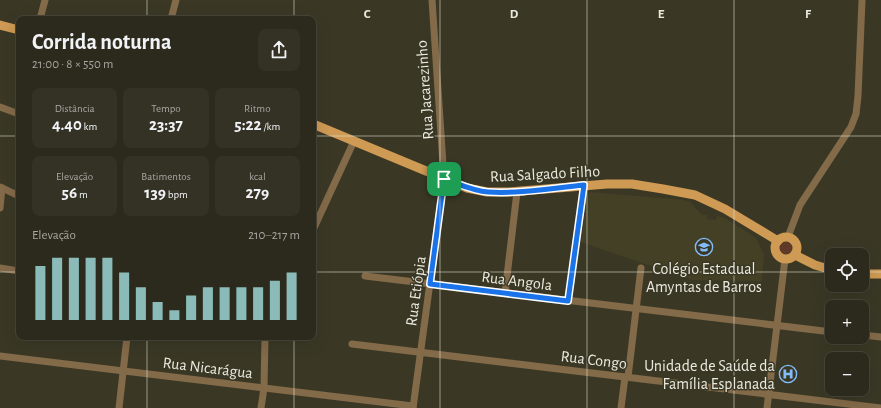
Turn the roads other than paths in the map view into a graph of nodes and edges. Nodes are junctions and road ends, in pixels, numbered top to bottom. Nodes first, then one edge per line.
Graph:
1 (45, 0) edge
2 (176, 0) edge
3 (432, 0) edge
4 (862, 0) edge
5 (41, 16) edge
6 (172, 16) edge
7 (0, 25) edge
8 (16, 29) edge
9 (0, 108) edge
10 (16, 113) edge
11 (316, 125) edge
12 (354, 141) junction
13 (444, 179) junction
14 (584, 185) junction
15 (1, 188) edge
16 (517, 192) junction
17 (16, 195) edge
18 (0, 208) edge
19 (316, 223) edge
20 (788, 237) junction
21 (778, 241) junction
22 (795, 255) junction
23 (785, 259) junction
24 (0, 268) edge
25 (641, 268) dead end
26 (825, 268) edge
27 (16, 271) edge
28 (869, 274) edge
29 (881, 274) edge
30 (365, 276) dead end
31 (430, 284) junction
32 (505, 293) junction
33 (568, 301) junction
34 (636, 309) junction
35 (776, 325) junction
36 (825, 331) edge
37 (869, 336) edge
38 (881, 337) edge
39 (128, 340) edge
40 (265, 340) edge
41 (352, 344) dead end
42 (420, 353) junction
43 (0, 356) edge
44 (124, 371) junction
45 (627, 377) junction
46 (264, 388) junction
47 (768, 394) junction
48 (413, 407) edge
49 (119, 408) edge
50 (261, 408) edge
51 (621, 408) edge
52 (766, 408) edge
53 (881, 408) edge

1 - 5 street
2 - 6 street
3 - 13 street, Rua Jacarezinho
4 - 20 street
7 - 8 main road
9 - 10 street
11 - 12 main road, Rua Salgado Filho
12 - 13 main road, Rua Salgado Filho
12 - 19 street
13 - 16 main road, Rua Salgado Filho
13 - 31 street, Rua Etiópia
14 - 16 main road, Rua Salgado Filho
14 - 21 main road, Rua Salgado Filho
14 - 33 street
15 - 17 street
15 - 18 street
16 - 32 street
20 - 21 main road
20 - 22 main road
21 - 23 main road
22 - 23 main road
22 - 26 main road
23 - 35 street
24 - 27 street
25 - 34 street
28 - 29 main road
30 - 31 street, Rua Angola
31 - 32 street, Rua Angola
31 - 42 street, Rua Etiópia
32 - 33 street, Rua Angola
33 - 34 street, Rua Angola
34 - 35 street, Rua Angola
34 - 45 street
35 - 36 street, Rua Angola
35 - 47 street
37 - 38 street
39 - 44 street
40 - 46 street
41 - 42 street, Rua Congo
42 - 45 street, Rua Congo
42 - 48 street, Rua Etiópia
43 - 44 street, Rua Nicarágua
44 - 46 street, Rua Nicarágua
44 - 49 street
45 - 47 street, Rua Congo
45 - 51 street
46 - 48 street, Rua Nicarágua
46 - 50 street
47 - 52 street
47 - 53 street, Rua Congo

